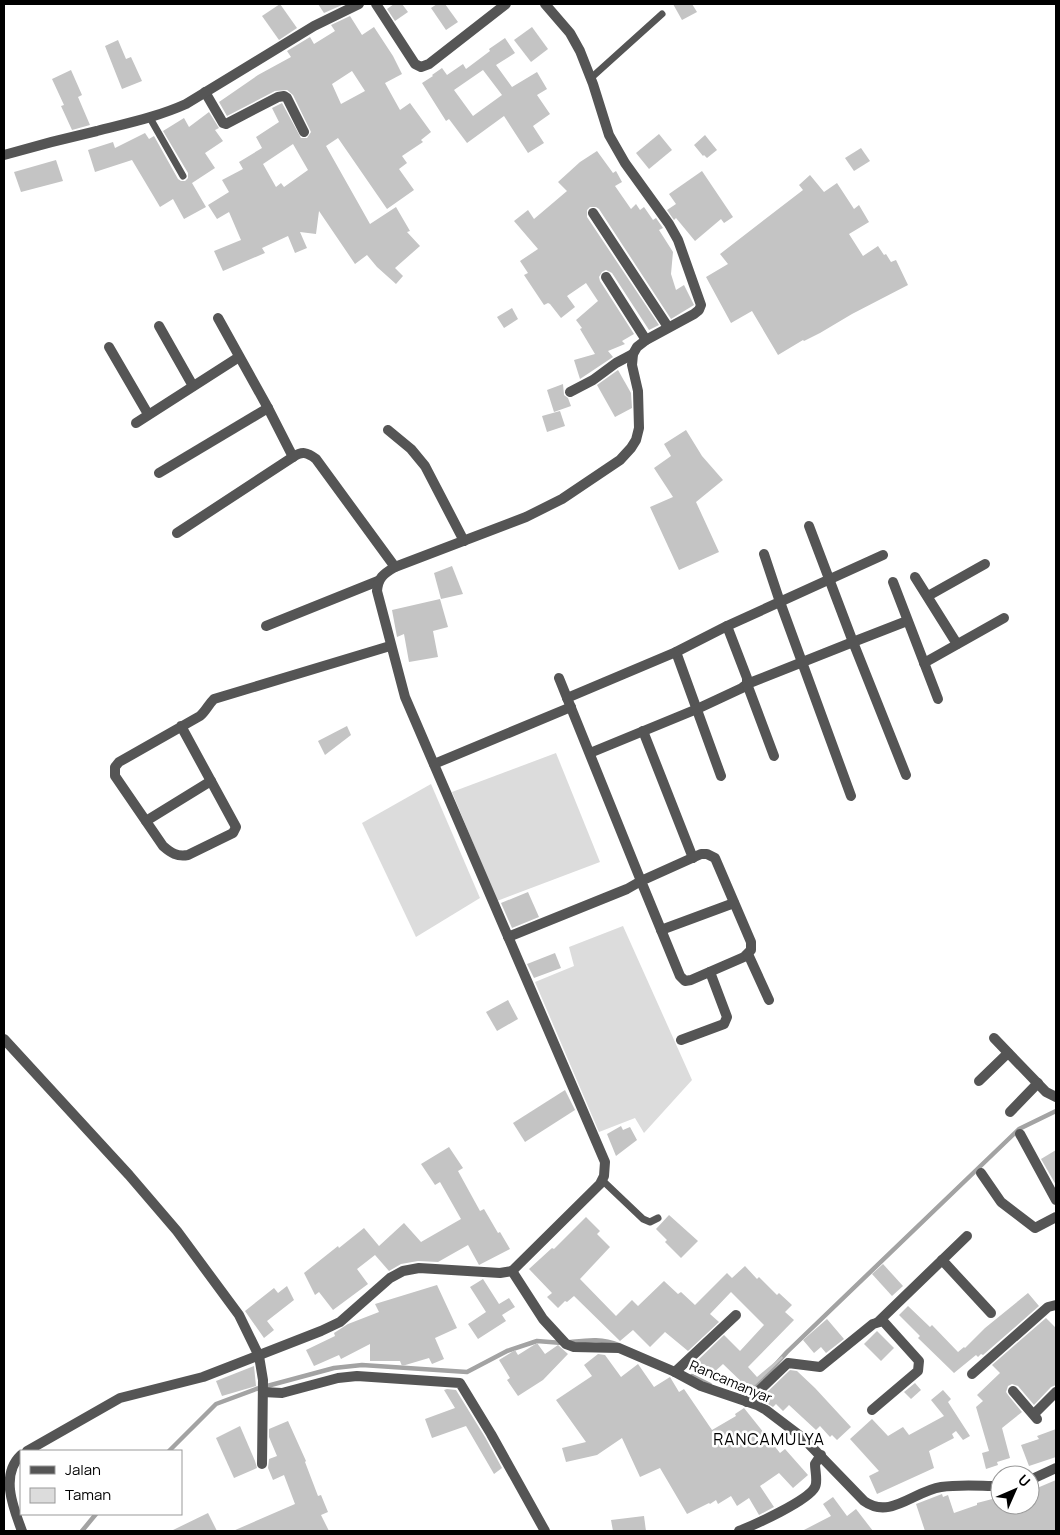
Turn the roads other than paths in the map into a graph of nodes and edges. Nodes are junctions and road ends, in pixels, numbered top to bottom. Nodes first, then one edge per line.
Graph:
1 (359, 4) edge
2 (376, 4) edge
3 (545, 4) edge
4 (500, 6) edge
5 (662, 14) dead end
6 (591, 78) junction
7 (205, 92) junction
8 (150, 118) junction
9 (304, 132) dead end
10 (4, 155) edge
11 (183, 176) dead end
12 (593, 213) dead end
13 (606, 277) dead end
14 (218, 318) dead end
15 (159, 326) dead end
16 (668, 327) junction
17 (646, 340) junction
18 (109, 347) dead end
19 (633, 354) junction
20 (239, 357) junction
21 (193, 386) junction
22 (570, 392) dead end
23 (268, 408) junction
24 (148, 414) junction
25 (136, 423) dead end
26 (388, 430) dead end
27 (293, 457) junction
28 (159, 473) dead end
29 (809, 526) dead end
30 (177, 533) dead end
31 (464, 541) junction
32 (764, 554) dead end
33 (883, 555) dead end
34 (985, 564) dead end
35 (395, 567) junction
36 (915, 577) dead end
37 (830, 580) junction
38 (378, 581) junction
39 (893, 582) dead end
40 (928, 596) junction
41 (780, 602) junction
42 (1004, 618) dead end
43 (907, 621) junction
44 (266, 626) dead end
45 (727, 626) junction
46 (853, 642) junction
47 (957, 644) junction
48 (390, 646) junction
49 (676, 652) junction
50 (801, 662) junction
51 (924, 663) junction
52 (560, 678) dead end
53 (747, 684) junction
54 (938, 699) dead end
55 (569, 702) junction
56 (697, 710) junction
57 (182, 726) junction
58 (643, 731) junction
59 (590, 753) junction
60 (774, 756) dead end
61 (434, 764) junction
62 (721, 776) dead end
63 (906, 776) dead end
64 (212, 781) junction
65 (851, 796) dead end
66 (146, 821) junction
67 (693, 858) junction
68 (641, 881) junction
69 (734, 903) junction
70 (661, 930) junction
71 (508, 937) junction
72 (748, 954) junction
73 (710, 972) junction
74 (769, 1000) dead end
75 (994, 1038) dead end
76 (4, 1039) edge
77 (681, 1040) dead end
78 (1008, 1053) junction
79 (979, 1081) dead end
80 (1038, 1084) junction
81 (1056, 1097) edge
82 (1010, 1112) dead end
83 (1020, 1134) dead end
84 (981, 1173) dead end
85 (602, 1180) junction
86 (1056, 1200) edge
87 (1056, 1217) edge
88 (658, 1218) dead end
89 (967, 1236) dead end
90 (942, 1260) junction
91 (512, 1271) junction
92 (1056, 1305) edge
93 (991, 1313) dead end
94 (736, 1315) dead end
95 (878, 1322) junction
96 (259, 1356) junction
97 (675, 1372) junction
98 (972, 1374) dead end
99 (1013, 1391) dead end
100 (263, 1392) junction
101 (1056, 1392) edge
102 (747, 1402) junction
103 (872, 1410) dead end
104 (29, 1450) edge
105 (821, 1455) junction
106 (20, 1456) edge
107 (262, 1464) dead end
108 (1056, 1468) edge
109 (1040, 1475) edge
110 (990, 1486) edge
111 (22, 1531) edge
112 (544, 1531) edge
113 (739, 1531) edge

1 - 7 street
2 - 4 street
3 - 6 street
5 - 6 lane
6 - 16 street
7 - 8 street
7 - 9 street
8 - 10 street
8 - 11 lane
12 - 16 street
13 - 17 street
14 - 20 street
15 - 21 street
16 - 17 street
17 - 19 street
18 - 24 street
19 - 22 street
19 - 31 street
20 - 21 street
20 - 23 street
21 - 24 street
23 - 27 street
23 - 28 street
24 - 25 street
26 - 31 street
27 - 30 street
27 - 35 street
29 - 37 street
31 - 35 street
32 - 41 street
33 - 37 street
34 - 40 street
35 - 38 street
36 - 40 street
37 - 41 street
37 - 46 street
38 - 44 street
38 - 48 street
39 - 43 street
40 - 47 street
41 - 45 street
41 - 50 street
42 - 47 street
43 - 46 street
43 - 51 street
45 - 49 street
45 - 53 street
46 - 50 street
46 - 63 street
47 - 51 street
48 - 57 street
48 - 61 street
49 - 55 street
49 - 56 street
50 - 53 street
50 - 65 street
51 - 54 street
52 - 55 street
53 - 56 street
53 - 60 street
55 - 59 street
55 - 61 street
56 - 58 street
56 - 62 street
57 - 64 street
57 - 66 street
58 - 59 street
58 - 67 street
59 - 68 street
61 - 71 street
64 - 66 street
64 - 66 street
67 - 68 street
67 - 69 street
68 - 70 street
68 - 71 street
69 - 70 street
69 - 72 street
70 - 73 street
71 - 85 street
72 - 73 street
72 - 74 street
73 - 77 street
75 - 78 street
76 - 96 street
78 - 79 street
78 - 80 street
80 - 81 street
80 - 82 street
83 - 86 street
84 - 87 street
85 - 88 lane
85 - 91 street
89 - 90 street
90 - 93 street
90 - 95 street
91 - 96 street
91 - 97 street, Rancamanyar
92 - 98 street
94 - 97 street
95 - 102 street
95 - 103 street
96 - 100 street
96 - 104 street
97 - 102 street, Rancamanyar
99 - 101 street
100 - 107 street
100 - 112 street
102 - 105 street, Rancamanyar
105 - 110 street, Rancamanyar
105 - 113 street
106 - 111 street
108 - 109 street

